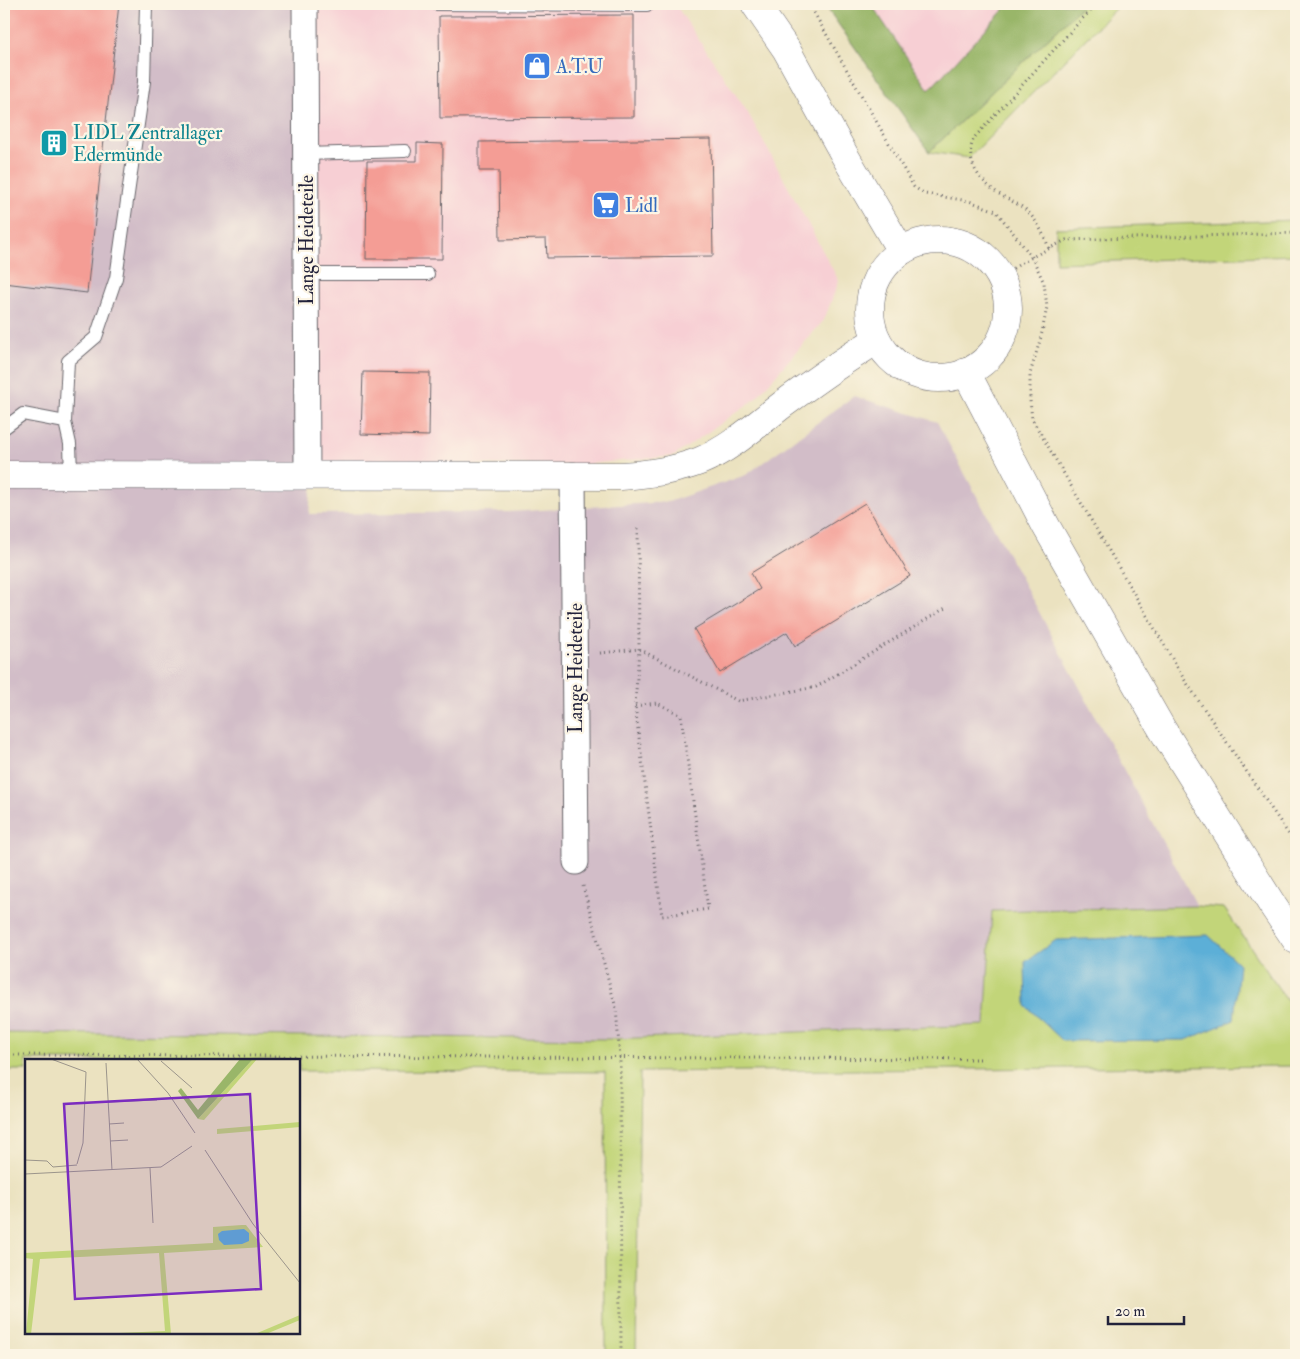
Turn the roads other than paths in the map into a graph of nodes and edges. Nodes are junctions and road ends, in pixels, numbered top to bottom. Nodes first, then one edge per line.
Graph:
1 (146, 4) edge
2 (306, 4) edge
3 (436, 4) edge
4 (755, 4) edge
5 (647, 6) dead end
6 (405, 151) dead end
7 (306, 154) junction
8 (901, 251) junction
9 (306, 274) junction
10 (428, 274) dead end
11 (877, 340) junction
12 (966, 372) junction
13 (65, 422) junction
14 (4, 428) edge
15 (4, 475) edge
16 (573, 475) junction
17 (71, 476) junction
18 (307, 476) junction
19 (576, 862) road end
20 (1296, 940) edge

1 - 13 lane
2 - 7 street, Lange Heideteile
3 - 5 lane
4 - 8 main road
6 - 7 lane
7 - 9 street, Lange Heideteile
8 - 11 main road
8 - 12 main road
9 - 10 lane
9 - 18 street, Lange Heideteile
11 - 12 main road
11 - 16 main road
12 - 20 main road
13 - 14 lane
13 - 17 lane
15 - 17 main road
16 - 18 main road
16 - 19 street, Lange Heideteile
17 - 18 main road

